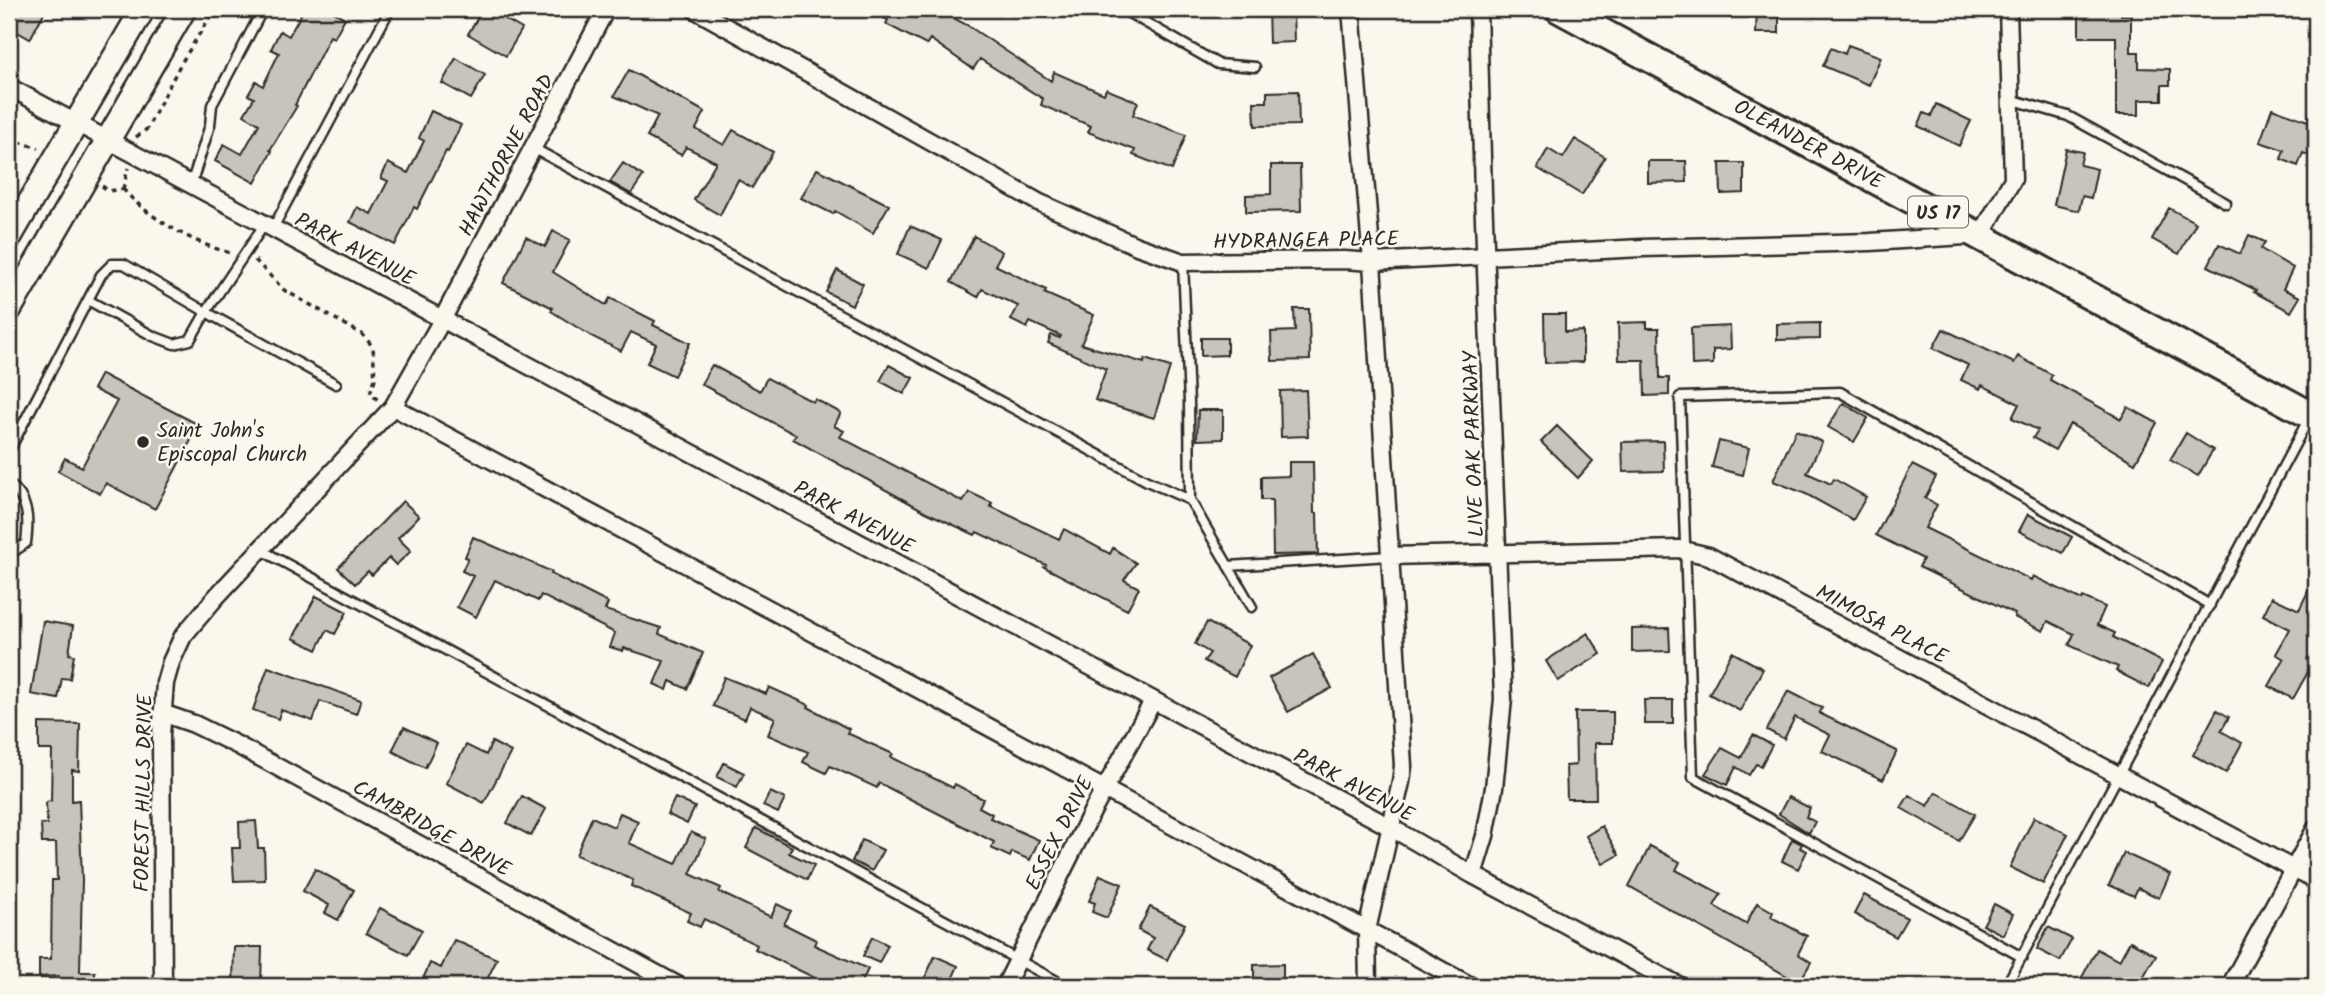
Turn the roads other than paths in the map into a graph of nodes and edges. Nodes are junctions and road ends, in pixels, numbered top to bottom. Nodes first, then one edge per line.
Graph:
1 (144, 9) edge
2 (184, 9) edge
3 (263, 9) edge
4 (390, 9) edge
5 (606, 9) edge
6 (694, 9) edge
7 (1122, 9) edge
8 (1351, 9) edge
9 (1478, 9) edge
10 (1559, 9) edge
11 (2008, 9) edge
12 (1255, 67) dead end
13 (9, 87) edge
14 (2010, 99) junction
15 (77, 123) junction
16 (108, 140) junction
17 (533, 148) junction
18 (191, 185) junction
19 (2226, 204) dead end
20 (268, 227) junction
21 (1981, 235) junction
22 (9, 238) edge
23 (1486, 256) junction
24 (1183, 262) junction
25 (1372, 262) junction
26 (88, 300) junction
27 (9, 310) edge
28 (206, 312) junction
29 (442, 320) junction
30 (336, 384) dead end
31 (393, 407) junction
32 (2314, 416) edge
33 (9, 451) edge
34 (9, 484) edge
35 (1190, 500) junction
36 (9, 549) edge
37 (1684, 549) junction
38 (261, 550) junction
39 (1499, 553) junction
40 (1390, 556) junction
41 (1228, 566) junction
42 (2210, 605) junction
43 (1252, 607) dead end
44 (1153, 701) junction
45 (162, 713) junction
46 (2119, 775) junction
47 (1104, 789) junction
48 (1390, 827) junction
49 (2316, 828) edge
50 (2294, 869) junction
51 (1473, 875) junction
52 (2316, 881) edge
53 (1367, 930) junction
54 (2022, 957) junction
55 (1018, 962) junction
56 (163, 986) edge
57 (679, 986) edge
58 (1005, 986) edge
59 (1066, 986) edge
60 (1368, 986) edge
61 (1471, 986) edge
62 (1679, 986) edge
63 (2006, 986) edge
64 (2230, 986) edge

1 - 15 main road
2 - 16 main road
3 - 18 lane
4 - 20 lane
5 - 17 street, HAWTHORNE ROAD
6 - 24 street, HYDRANGEA PLACE
7 - 12 lane
8 - 25 street
9 - 23 street, LIVE OAK PARKWAY
10 - 21 main road, OLEANDER DRIVE / US 17
11 - 14 street
13 - 15 street, PARK AVENUE
14 - 19 lane
14 - 21 street
15 - 16 street, PARK AVENUE
15 - 22 main road
16 - 18 street, PARK AVENUE
16 - 27 main road
17 - 29 street, HAWTHORNE ROAD
17 - 35 lane
18 - 20 street, PARK AVENUE
20 - 28 lane
20 - 29 street, PARK AVENUE
21 - 23 street, HYDRANGEA PLACE
21 - 32 main road, OLEANDER DRIVE / US 17
23 - 25 street, HYDRANGEA PLACE
23 - 39 street, LIVE OAK PARKWAY
24 - 25 street, HYDRANGEA PLACE
24 - 35 lane
25 - 40 street
26 - 28 lane
26 - 28 lane
26 - 33 lane
28 - 30 lane
29 - 31 street, FOREST HILLS DRIVE
29 - 44 street, PARK AVENUE
31 - 38 street, FOREST HILLS DRIVE
31 - 47 street
32 - 42 lane
34 - 36 lane
35 - 41 lane
37 - 39 street, MIMOSA PLACE
37 - 42 lane
37 - 46 street, MIMOSA PLACE
37 - 54 lane
38 - 45 street, FOREST HILLS DRIVE
38 - 55 lane
39 - 40 street, MIMOSA PLACE
39 - 51 street, LIVE OAK PARKWAY
40 - 41 lane
40 - 48 street
41 - 43 lane
42 - 46 lane
44 - 47 street, ESSEX DRIVE
44 - 48 street, PARK AVENUE
45 - 56 street, FOREST HILLS DRIVE
45 - 57 street, CAMBRIDGE DRIVE
46 - 50 street, MIMOSA PLACE
46 - 54 lane
47 - 53 street
47 - 55 street, ESSEX DRIVE
48 - 51 street, PARK AVENUE
48 - 53 street
49 - 50 street
50 - 52 street, MIMOSA PLACE
50 - 64 street
51 - 62 street, PARK AVENUE
53 - 60 street
53 - 61 street
54 - 63 lane
55 - 58 street, ESSEX DRIVE
55 - 59 lane

